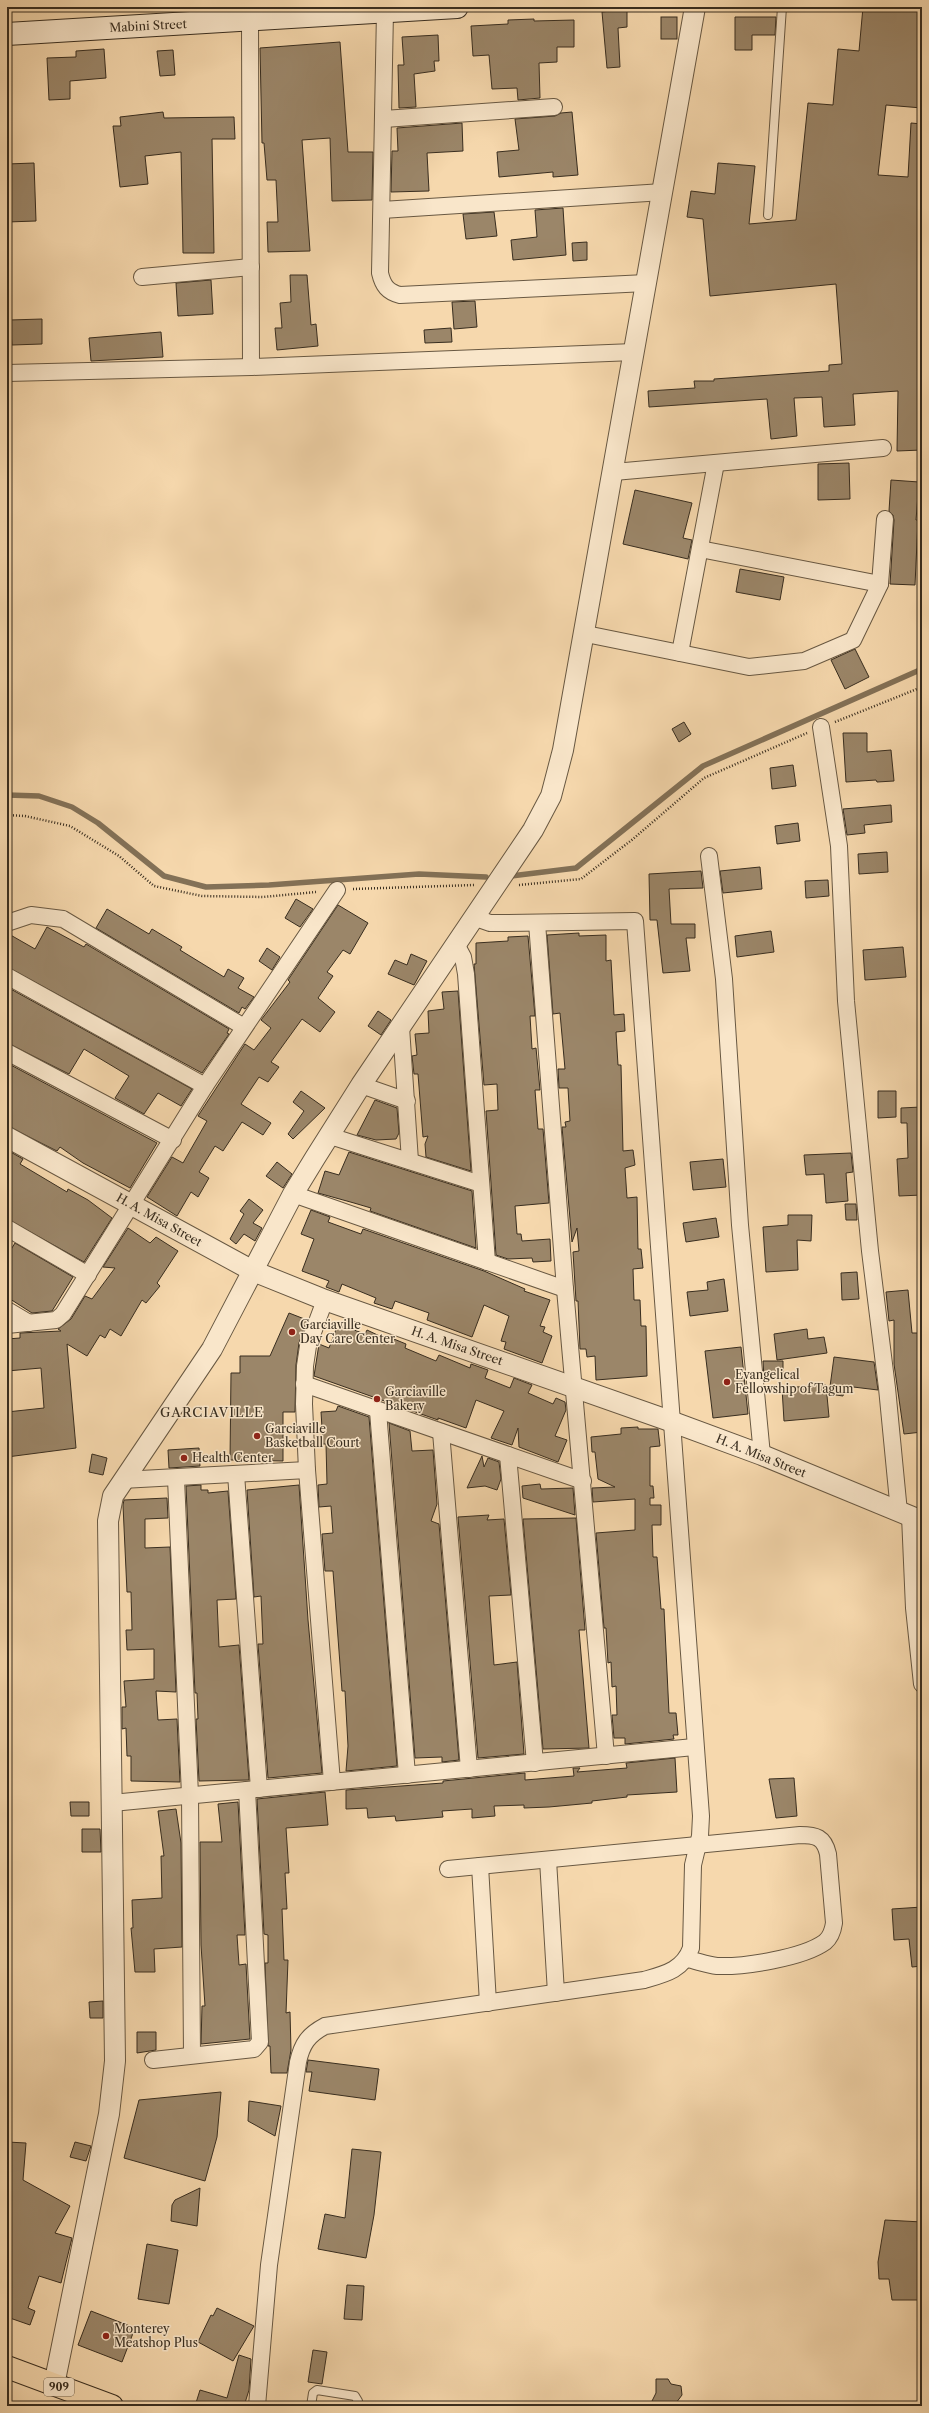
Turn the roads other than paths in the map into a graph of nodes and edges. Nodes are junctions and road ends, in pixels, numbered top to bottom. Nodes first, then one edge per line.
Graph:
1 (457, 7) edge
2 (695, 7) edge
3 (782, 7) edge
4 (385, 11) junction
5 (264, 15) edge
6 (7, 34) edge
7 (554, 107) dead end
8 (384, 119) junction
9 (663, 192) junction
10 (382, 210) junction
11 (768, 215) dead end
12 (250, 267) junction
13 (142, 277) dead end
14 (646, 284) junction
15 (634, 352) junction
16 (251, 367) junction
17 (7, 373) edge
18 (883, 448) dead end
19 (716, 463) junction
20 (614, 472) junction
21 (885, 519) dead end
22 (700, 549) junction
23 (880, 584) junction
24 (586, 634) junction
25 (680, 653) junction
26 (821, 727) road end
27 (709, 856) dead end
28 (337, 890) road end
29 (474, 917) junction
30 (7, 923) edge
31 (537, 923) junction
32 (456, 944) junction
33 (7, 976) edge
34 (244, 1027) junction
35 (401, 1027) junction
36 (7, 1052) edge
37 (361, 1085) junction
38 (205, 1086) junction
39 (407, 1101) junction
40 (330, 1136) junction
41 (7, 1137) edge
42 (173, 1140) junction
43 (410, 1161) junction
44 (481, 1184) junction
45 (293, 1194) junction
46 (132, 1205) junction
47 (7, 1228) edge
48 (487, 1262) junction
49 (253, 1271) junction
50 (88, 1275) junction
51 (565, 1289) junction
52 (324, 1300) junction
53 (7, 1310) edge
54 (29, 1323) junction
55 (7, 1325) edge
56 (304, 1384) junction
57 (574, 1387) junction
58 (378, 1410) junction
59 (670, 1421) junction
60 (441, 1432) junction
61 (508, 1455) junction
62 (762, 1455) junction
63 (307, 1470) junction
64 (236, 1474) junction
65 (176, 1479) junction
66 (122, 1480) junction
67 (582, 1481) junction
68 (910, 1516) edge
69 (922, 1684) edge
70 (694, 1747) junction
71 (606, 1756) junction
72 (535, 1763) junction
73 (469, 1769) junction
74 (407, 1775) junction
75 (332, 1782) junction
76 (253, 1790) junction
77 (190, 1796) junction
78 (112, 1803) junction
79 (697, 1846) junction
80 (548, 1860) junction
81 (480, 1866) junction
82 (448, 1869) dead end
83 (687, 1959) junction
84 (556, 1993) junction
85 (488, 2003) junction
86 (192, 2055) junction
87 (153, 2060) dead end
88 (7, 2367) edge
89 (54, 2384) junction
90 (87, 2402) edge
91 (112, 2406) edge
92 (257, 2406) edge
93 (311, 2406) edge
94 (358, 2406) edge

1 - 4 main road, Mabini Street
2 - 9 street
3 - 11 lane
4 - 5 main road, Mabini Street
4 - 8 street
5 - 6 main road, Mabini Street
5 - 12 street
7 - 8 street
8 - 10 street
9 - 10 street
9 - 14 street
10 - 14 street
12 - 13 street
12 - 16 street
14 - 15 street
15 - 16 street
15 - 20 street
16 - 17 street
18 - 19 street
19 - 20 street
19 - 22 street
20 - 24 street
21 - 23 street
22 - 23 street
22 - 25 street
23 - 25 street
24 - 25 street
24 - 29 street
26 - 68 street
27 - 62 street
28 - 34 street
29 - 31 street
29 - 32 street
30 - 34 street
31 - 51 street
31 - 59 street
32 - 35 street
32 - 44 street
33 - 38 street
34 - 38 street
35 - 37 street
35 - 39 street
36 - 42 street
37 - 39 street
37 - 40 street
38 - 42 street
39 - 43 street
40 - 43 street
40 - 45 street
41 - 46 street, H. A. Misa Street
42 - 46 street
43 - 44 street
44 - 48 street
45 - 48 street
45 - 49 street
46 - 49 street, H. A. Misa Street
46 - 50 street
47 - 50 street
48 - 51 street
49 - 52 street, H. A. Misa Street
49 - 66 street
50 - 54 street
51 - 57 street
52 - 56 street
52 - 57 street, H. A. Misa Street
53 - 54 street
54 - 55 street
56 - 58 street
56 - 63 street
57 - 59 street, H. A. Misa Street
57 - 67 street
58 - 60 street
58 - 74 street
59 - 62 street, H. A. Misa Street
59 - 70 street
60 - 61 street
60 - 73 street
61 - 67 street
61 - 72 street
62 - 68 street, H. A. Misa Street
63 - 64 street
63 - 75 street
64 - 65 street
64 - 76 street
65 - 66 street
65 - 77 street
66 - 78 street
67 - 71 street
68 - 69 street
70 - 71 street
70 - 79 street
71 - 72 street
72 - 73 street
73 - 74 street
74 - 75 street
75 - 76 street
76 - 77 street
76 - 86 street
77 - 78 street
77 - 86 street
78 - 89 street
79 - 80 street
79 - 83 street
79 - 83 street
80 - 81 street
80 - 84 street
81 - 82 street
81 - 85 street
83 - 84 street
84 - 85 street
85 - 92 street
86 - 87 street
88 - 89 highway, 909
89 - 90 highway, 909
90 - 91 highway, 909
93 - 94 lane

